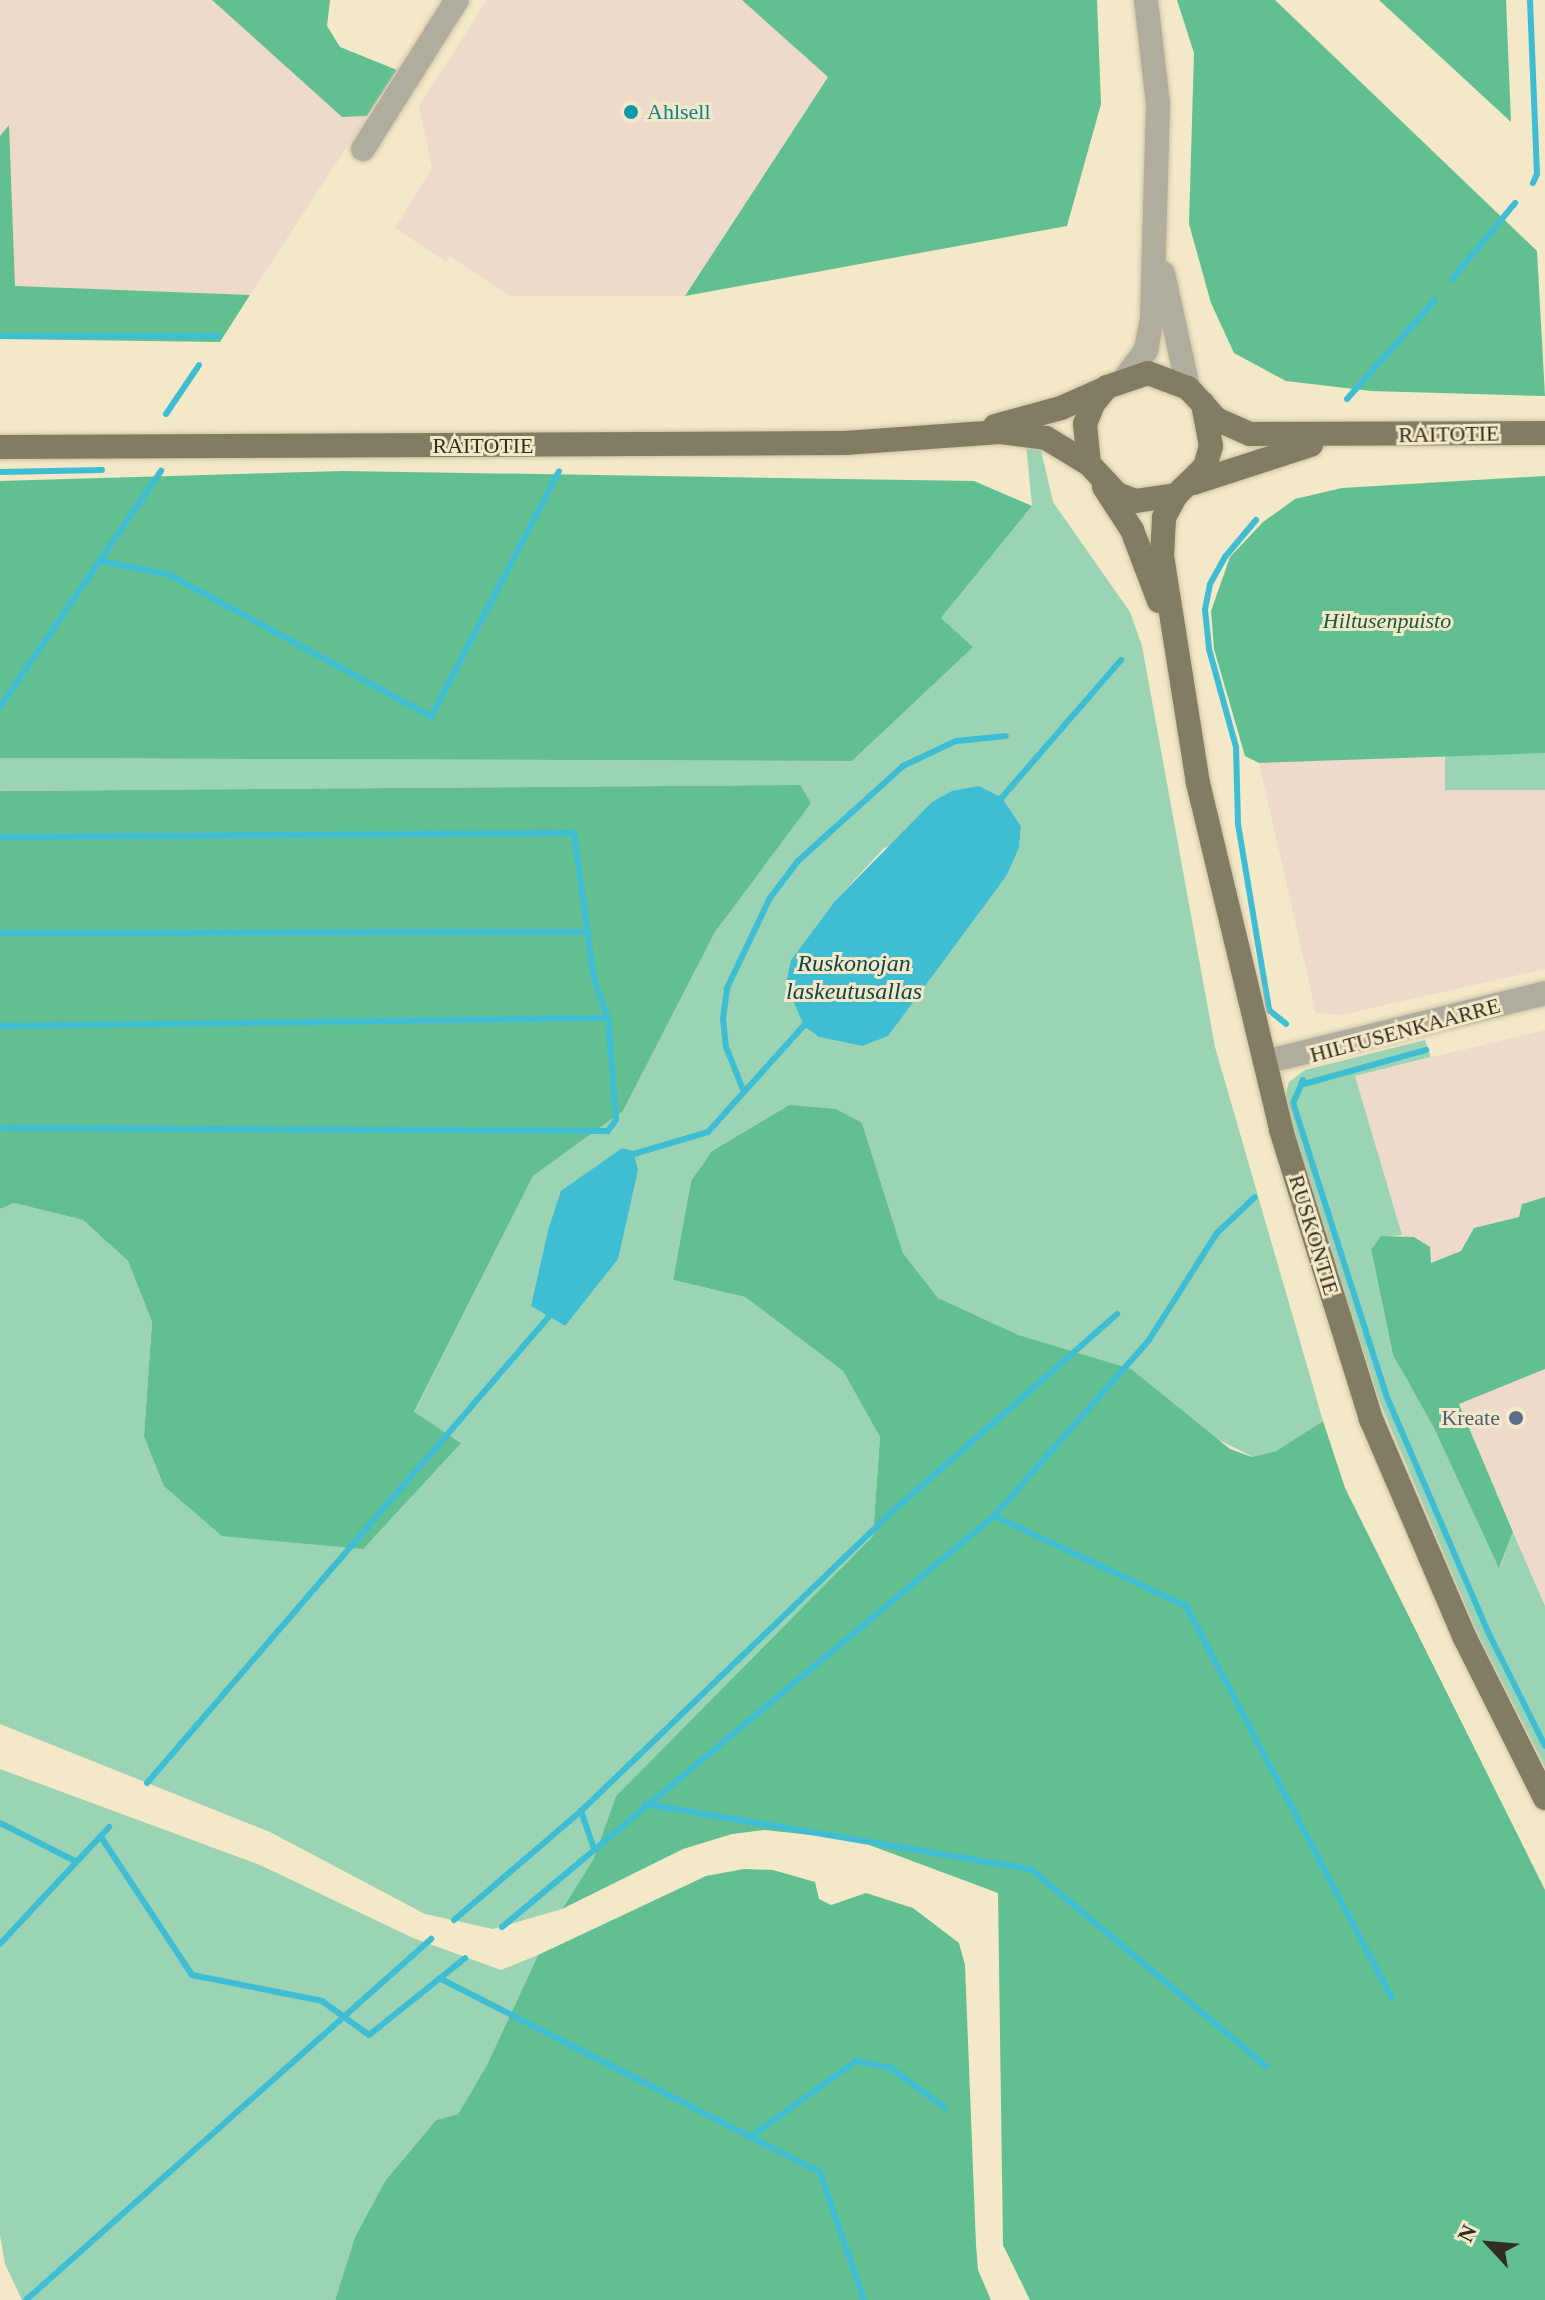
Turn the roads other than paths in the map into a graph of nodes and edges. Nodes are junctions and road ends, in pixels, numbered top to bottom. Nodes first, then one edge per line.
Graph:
1 (457, 0) edge
2 (1146, 0) edge
3 (363, 149) dead end
4 (1156, 240) junction
5 (1117, 382) junction
6 (1196, 396) junction
7 (1545, 433) edge
8 (966, 434) junction
9 (1352, 435) junction
10 (0, 447) edge
11 (1095, 473) junction
12 (1184, 489) junction
13 (1175, 642) junction
14 (1545, 993) edge
15 (1265, 1062) junction
16 (1545, 1798) edge

1 - 3 street
2 - 4 street
4 - 5 street
4 - 6 street
5 - 6 main road
5 - 8 main road, RAITOTIE
5 - 11 main road
6 - 9 main road, RAITOTIE
6 - 12 main road
7 - 9 main road, RAITOTIE
8 - 10 main road, RAITOTIE
8 - 11 main road, RAITOTIE
9 - 12 main road, RAITOTIE
11 - 12 main road
11 - 13 main road, RUSKONTIE
12 - 13 main road, RUSKONTIE
13 - 15 main road, RUSKONTIE
14 - 15 street, HILTUSENKAARRE
15 - 16 main road, RUSKONTIE

